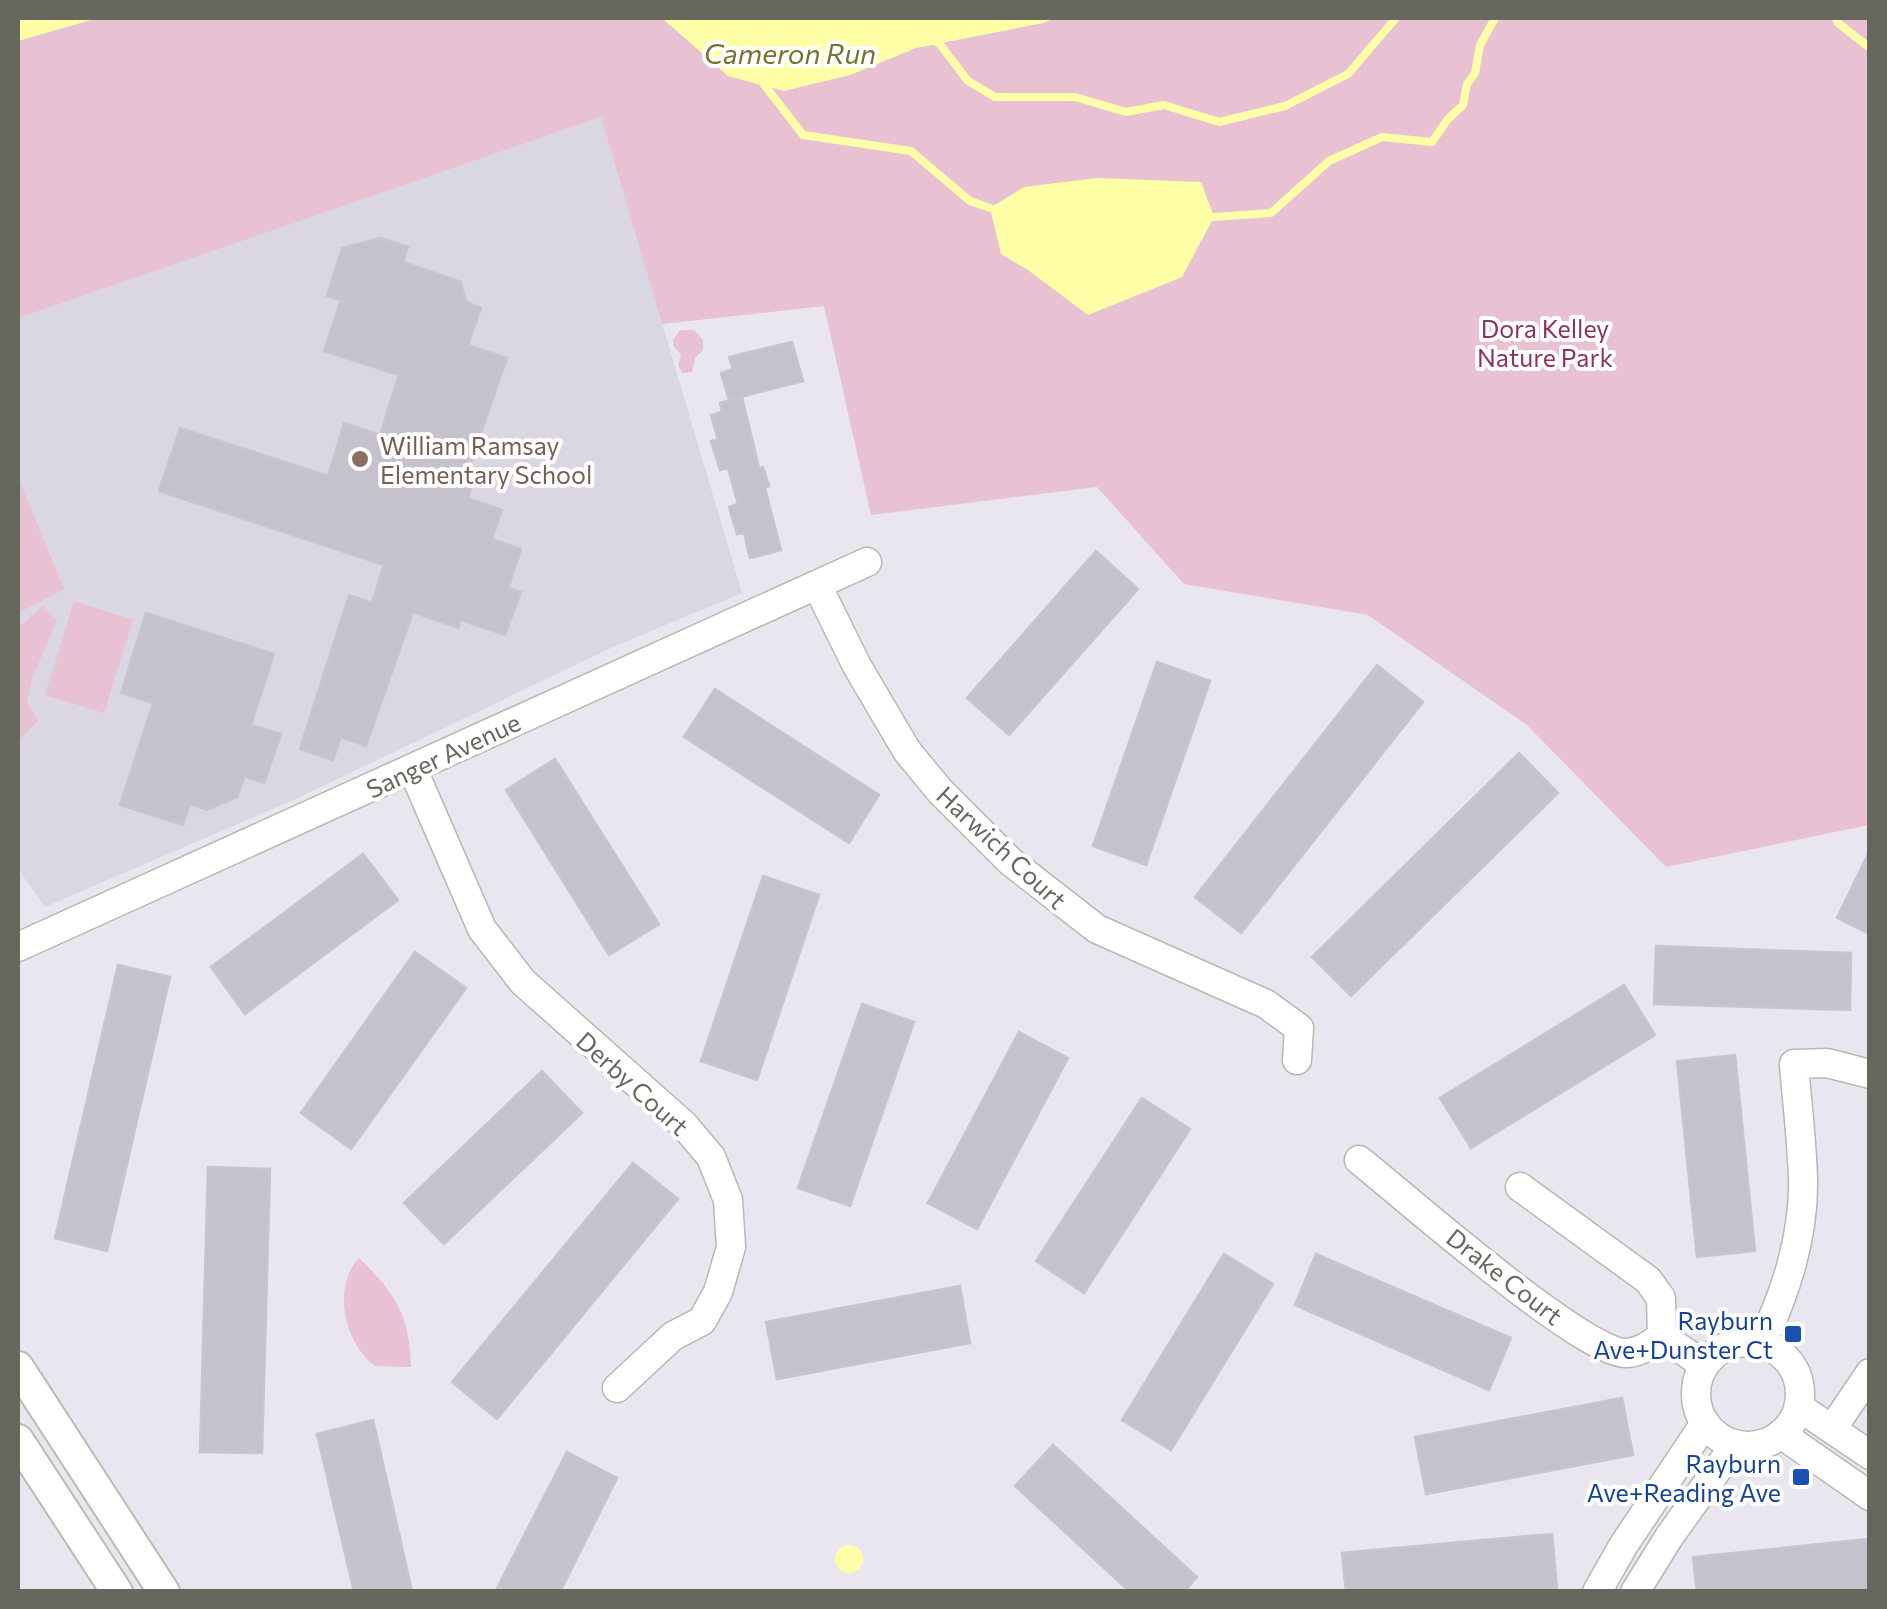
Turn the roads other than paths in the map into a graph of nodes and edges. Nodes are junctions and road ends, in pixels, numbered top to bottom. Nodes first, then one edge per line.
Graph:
1 (868, 562) dead end
2 (817, 585) junction
3 (413, 770) junction
4 (18, 947) edge
5 (1297, 1060) dead end
6 (1870, 1074) edge
7 (1359, 1160) dead end
8 (1520, 1187) dead end
9 (1662, 1336) junction
10 (1761, 1343) junction
11 (1704, 1365) junction
12 (18, 1367) edge
13 (1870, 1372) edge
14 (616, 1388) dead end
15 (1798, 1407) junction
16 (1705, 1423) junction
17 (1832, 1429) junction
18 (1781, 1434) junction
19 (18, 1440) edge
20 (1734, 1444) junction
21 (1870, 1455) edge
22 (1870, 1496) edge
23 (118, 1592) edge
24 (164, 1592) edge
25 (1597, 1592) edge
26 (1636, 1592) edge

1 - 2 street, Sanger Avenue
2 - 3 street, Sanger Avenue
2 - 5 street, Harwich Court
3 - 4 street, Sanger Avenue
3 - 14 street, Derby Court
6 - 10 street
7 - 9 street, Drake Court
8 - 9 street
9 - 11 street
10 - 11 street
10 - 15 street
11 - 16 street
12 - 24 main road
13 - 17 street
15 - 17 street
15 - 18 street
16 - 20 street
16 - 25 street
17 - 21 street
18 - 20 street
18 - 22 street
19 - 23 main road
20 - 26 street

